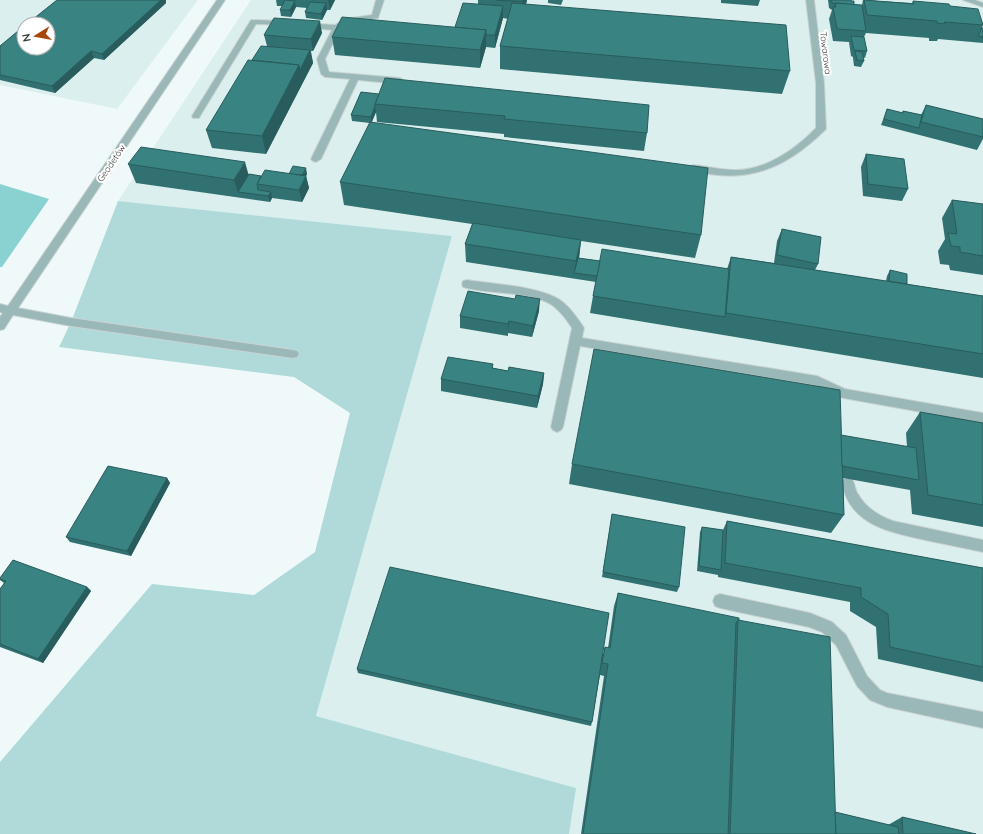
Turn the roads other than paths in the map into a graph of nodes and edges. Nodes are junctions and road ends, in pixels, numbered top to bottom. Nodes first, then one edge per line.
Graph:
1 (221, 0) edge
2 (380, 0) edge
3 (810, 0) edge
4 (967, 0) edge
5 (983, 5) edge
6 (338, 28) junction
7 (355, 77) junction
8 (409, 82) edge
9 (196, 116) dead end
10 (316, 159) dead end
11 (687, 167) edge
12 (467, 284) dead end
13 (5, 309) edge
14 (0, 326) edge
15 (575, 341) junction
16 (293, 354) dead end
17 (983, 418) edge
18 (557, 427) dead end
19 (848, 483) dead end
20 (983, 546) edge
21 (720, 601) dead end
22 (983, 720) edge

1 - 13 street, Geodetów
2 - 6 street
3 - 11 street, Towarowa
4 - 5 street
6 - 7 street
6 - 9 street
7 - 8 street
7 - 10 street
12 - 15 street
13 - 14 street, Geodetów
13 - 16 street
15 - 17 street
15 - 18 street
19 - 20 street
21 - 22 street

